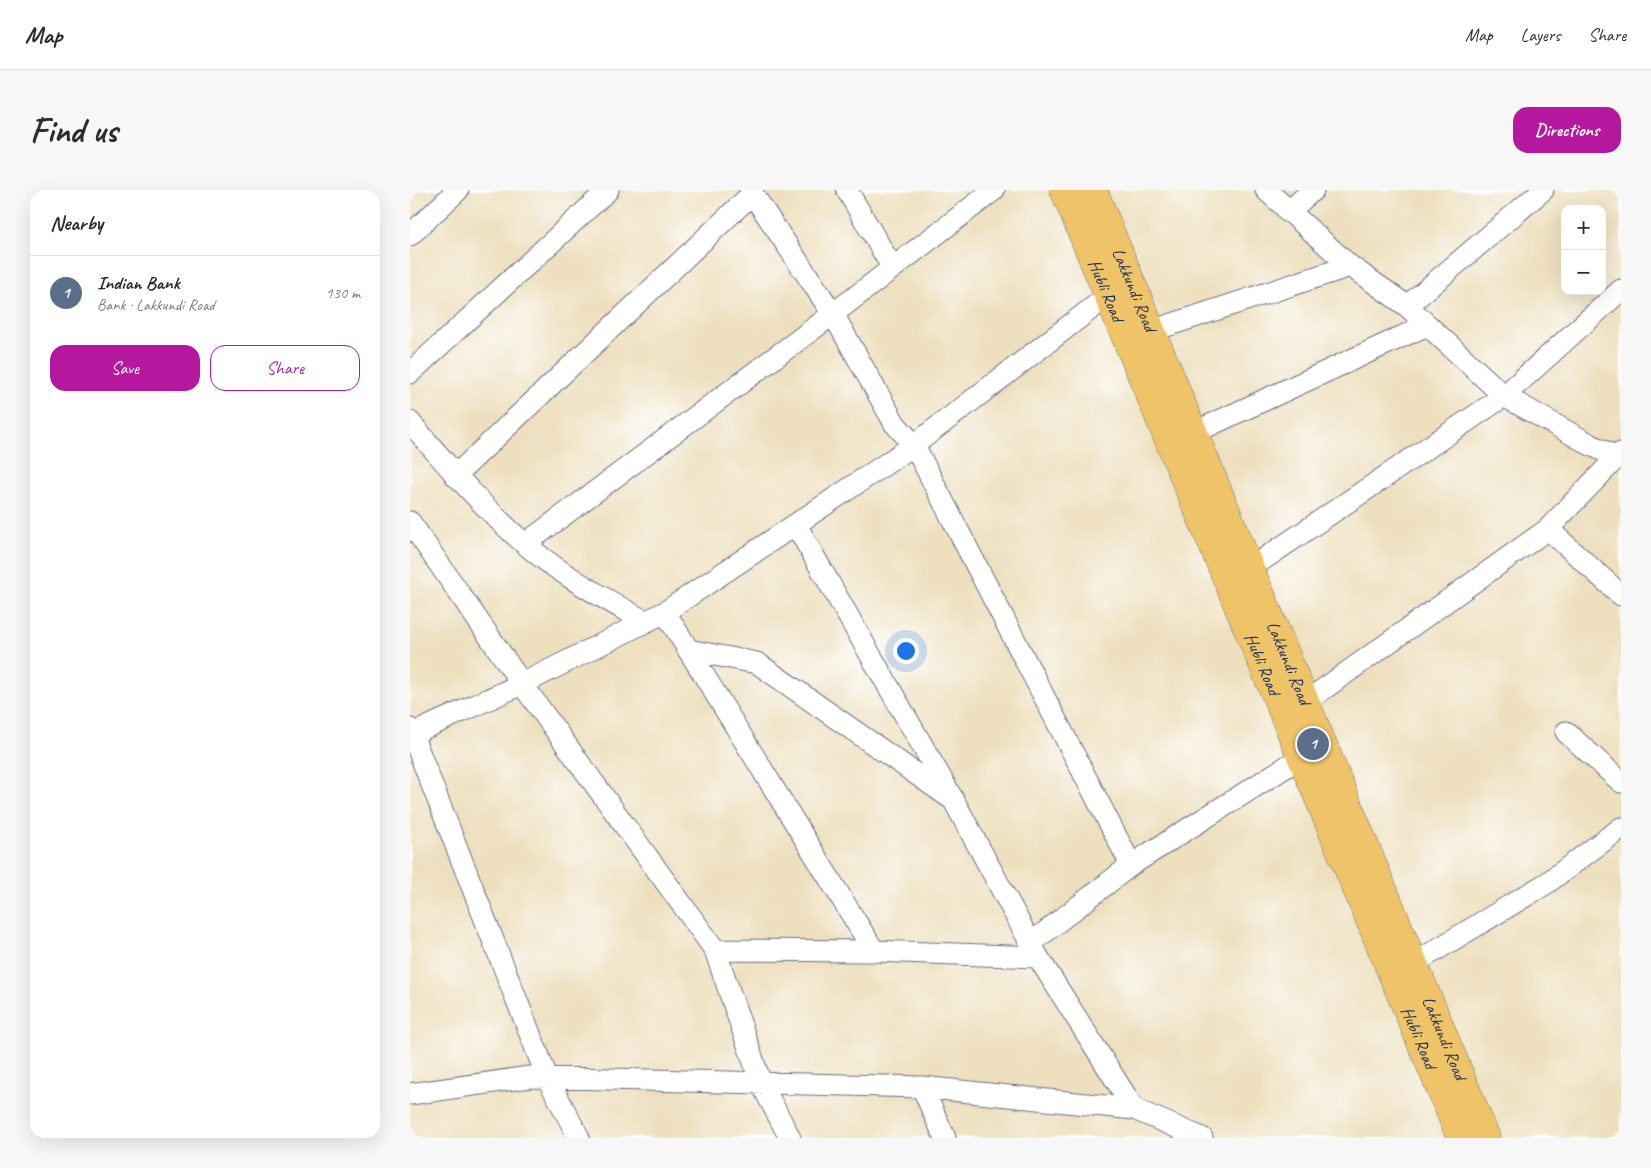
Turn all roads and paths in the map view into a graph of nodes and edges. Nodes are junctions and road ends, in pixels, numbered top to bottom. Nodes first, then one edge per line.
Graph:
1 (458, 190) edge
2 (608, 190) edge
3 (847, 190) edge
4 (994, 190) edge
5 (1064, 190) edge
6 (1093, 190) edge
7 (1266, 190) edge
8 (1313, 190) edge
9 (1544, 190) edge
10 (751, 192) edge
11 (1288, 212) junction
12 (410, 236) edge
13 (1350, 266) junction
14 (892, 267) junction
15 (1621, 290) edge
16 (1109, 295) junction
17 (1407, 306) junction
18 (832, 314) junction
19 (1427, 324) junction
20 (1151, 331) junction
21 (410, 372) edge
22 (1504, 396) junction
23 (410, 422) edge
24 (1193, 433) junction
25 (914, 445) junction
26 (1620, 456) edge
27 (456, 476) junction
28 (410, 522) edge
29 (796, 525) junction
30 (1548, 529) junction
31 (525, 544) junction
32 (1249, 569) junction
33 (1621, 595) edge
34 (665, 612) junction
35 (646, 622) junction
36 (688, 650) junction
37 (522, 684) junction
38 (1304, 703) junction
39 (1566, 732) dead end
40 (411, 733) edge
41 (1300, 758) junction
42 (1621, 782) edge
43 (954, 801) junction
44 (1621, 828) edge
45 (1131, 865) junction
46 (715, 950) junction
47 (1035, 950) junction
48 (874, 951) junction
49 (1413, 964) junction
50 (547, 1077) junction
51 (761, 1083) junction
52 (922, 1087) junction
53 (410, 1094) edge
54 (1134, 1109) junction
55 (579, 1138) edge
56 (790, 1138) edge
57 (945, 1138) edge
58 (1202, 1138) edge
59 (1461, 1138) edge
60 (1486, 1138) edge

1 - 12 street
2 - 21 street
3 - 14 street
4 - 14 street
5 - 16 main road, Hubli Road
6 - 20 main road, Lakkundi Road
7 - 11 street
8 - 11 street
9 - 17 street
10 - 18 street
10 - 27 street
11 - 13 street
13 - 17 street
13 - 20 street
14 - 18 street
15 - 22 street
16 - 25 street
16 - 41 main road, Hubli Road
17 - 19 street
18 - 25 street
18 - 31 street
19 - 22 street
19 - 24 street
20 - 24 main road, Lakkundi Road
22 - 26 street
22 - 32 street
23 - 27 street
24 - 32 main road, Lakkundi Road
25 - 29 street
25 - 45 street
26 - 30 street
27 - 31 street
28 - 37 street
29 - 34 street
29 - 43 street
30 - 33 street
30 - 38 street
31 - 35 street
32 - 38 main road, Lakkundi Road
34 - 35 street
34 - 36 street
35 - 37 street
36 - 43 street
36 - 48 street
37 - 40 street
37 - 46 street
38 - 49 main road, Lakkundi Road
39 - 42 street
40 - 50 street
41 - 45 street
41 - 59 main road, Hubli Road
43 - 47 street
44 - 49 street
45 - 47 street
46 - 48 street
46 - 51 street
47 - 48 street
47 - 54 street
49 - 60 main road, Lakkundi Road
50 - 51 street
50 - 53 street
50 - 55 street
51 - 52 street
51 - 56 street
52 - 54 street
52 - 57 street
54 - 58 street

